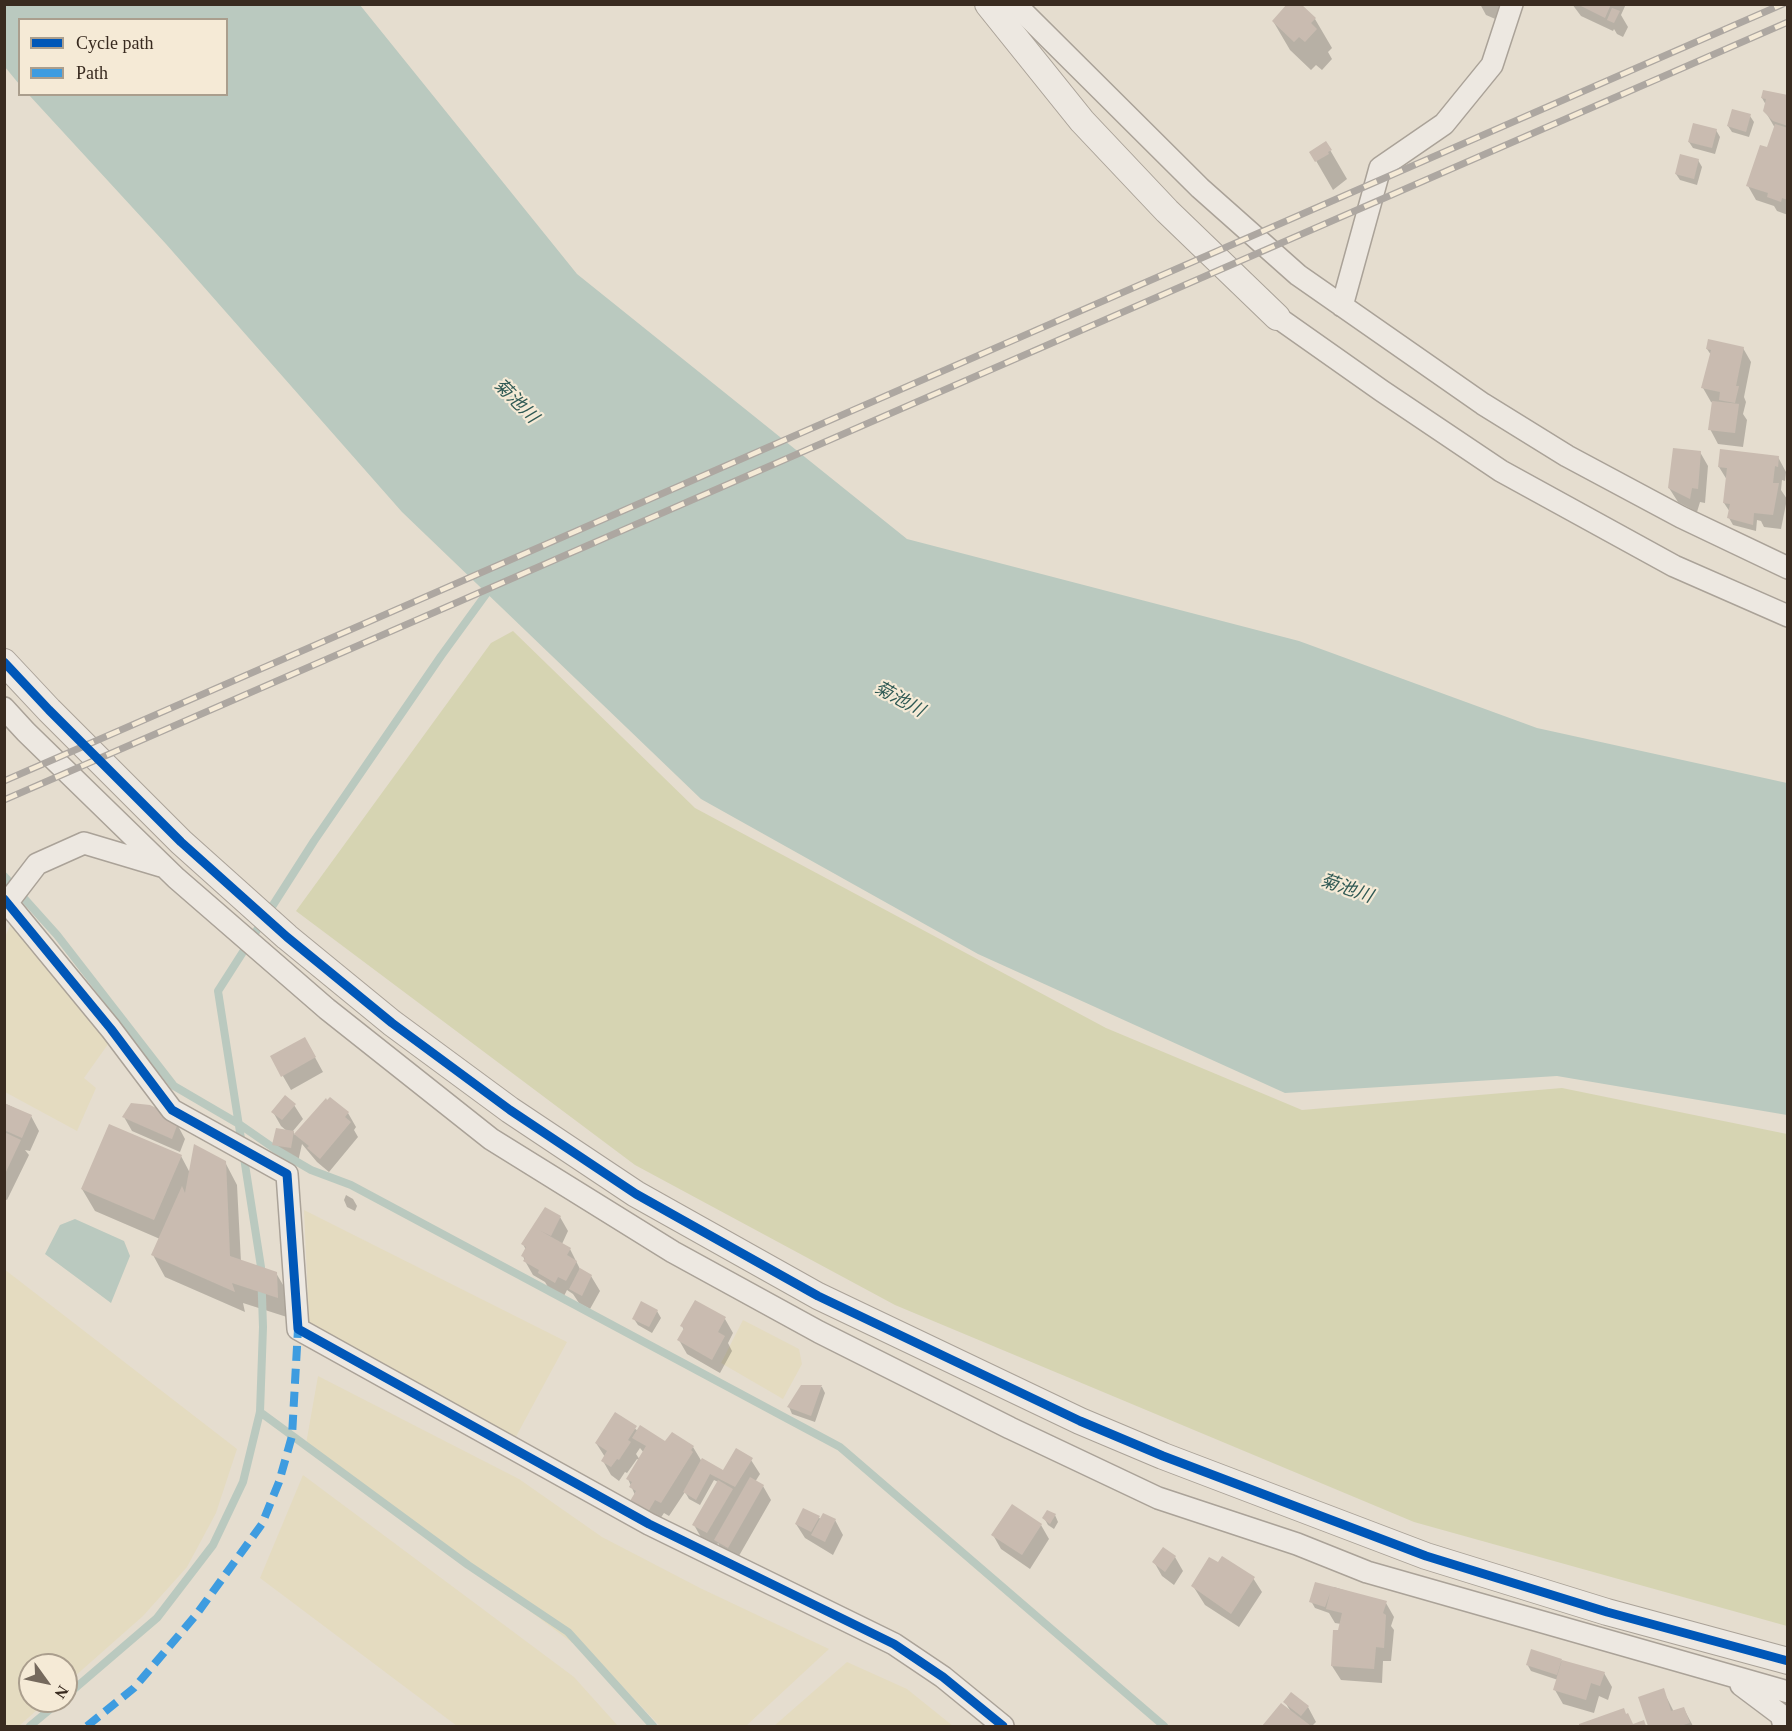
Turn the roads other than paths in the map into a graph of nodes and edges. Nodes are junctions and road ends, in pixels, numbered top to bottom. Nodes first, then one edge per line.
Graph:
1 (988, 4) edge
2 (1015, 4) edge
3 (1512, 4) edge
4 (1342, 306) junction
5 (1277, 317) joint
6 (1788, 568) edge
7 (1788, 616) edge
8 (4, 662) edge
9 (4, 708) edge
10 (165, 867) junction
11 (5, 903) edge
12 (1788, 1662) edge
13 (1731, 1677) junction
14 (1788, 1692) edge
15 (1003, 1726) edge
16 (1784, 1726) edge

1 - 5 street
2 - 4 street
3 - 4 street
4 - 6 street
5 - 7 street
8 - 12 street
9 - 10 street
10 - 11 street
10 - 13 street
11 - 15 street
13 - 14 street
13 - 16 street

